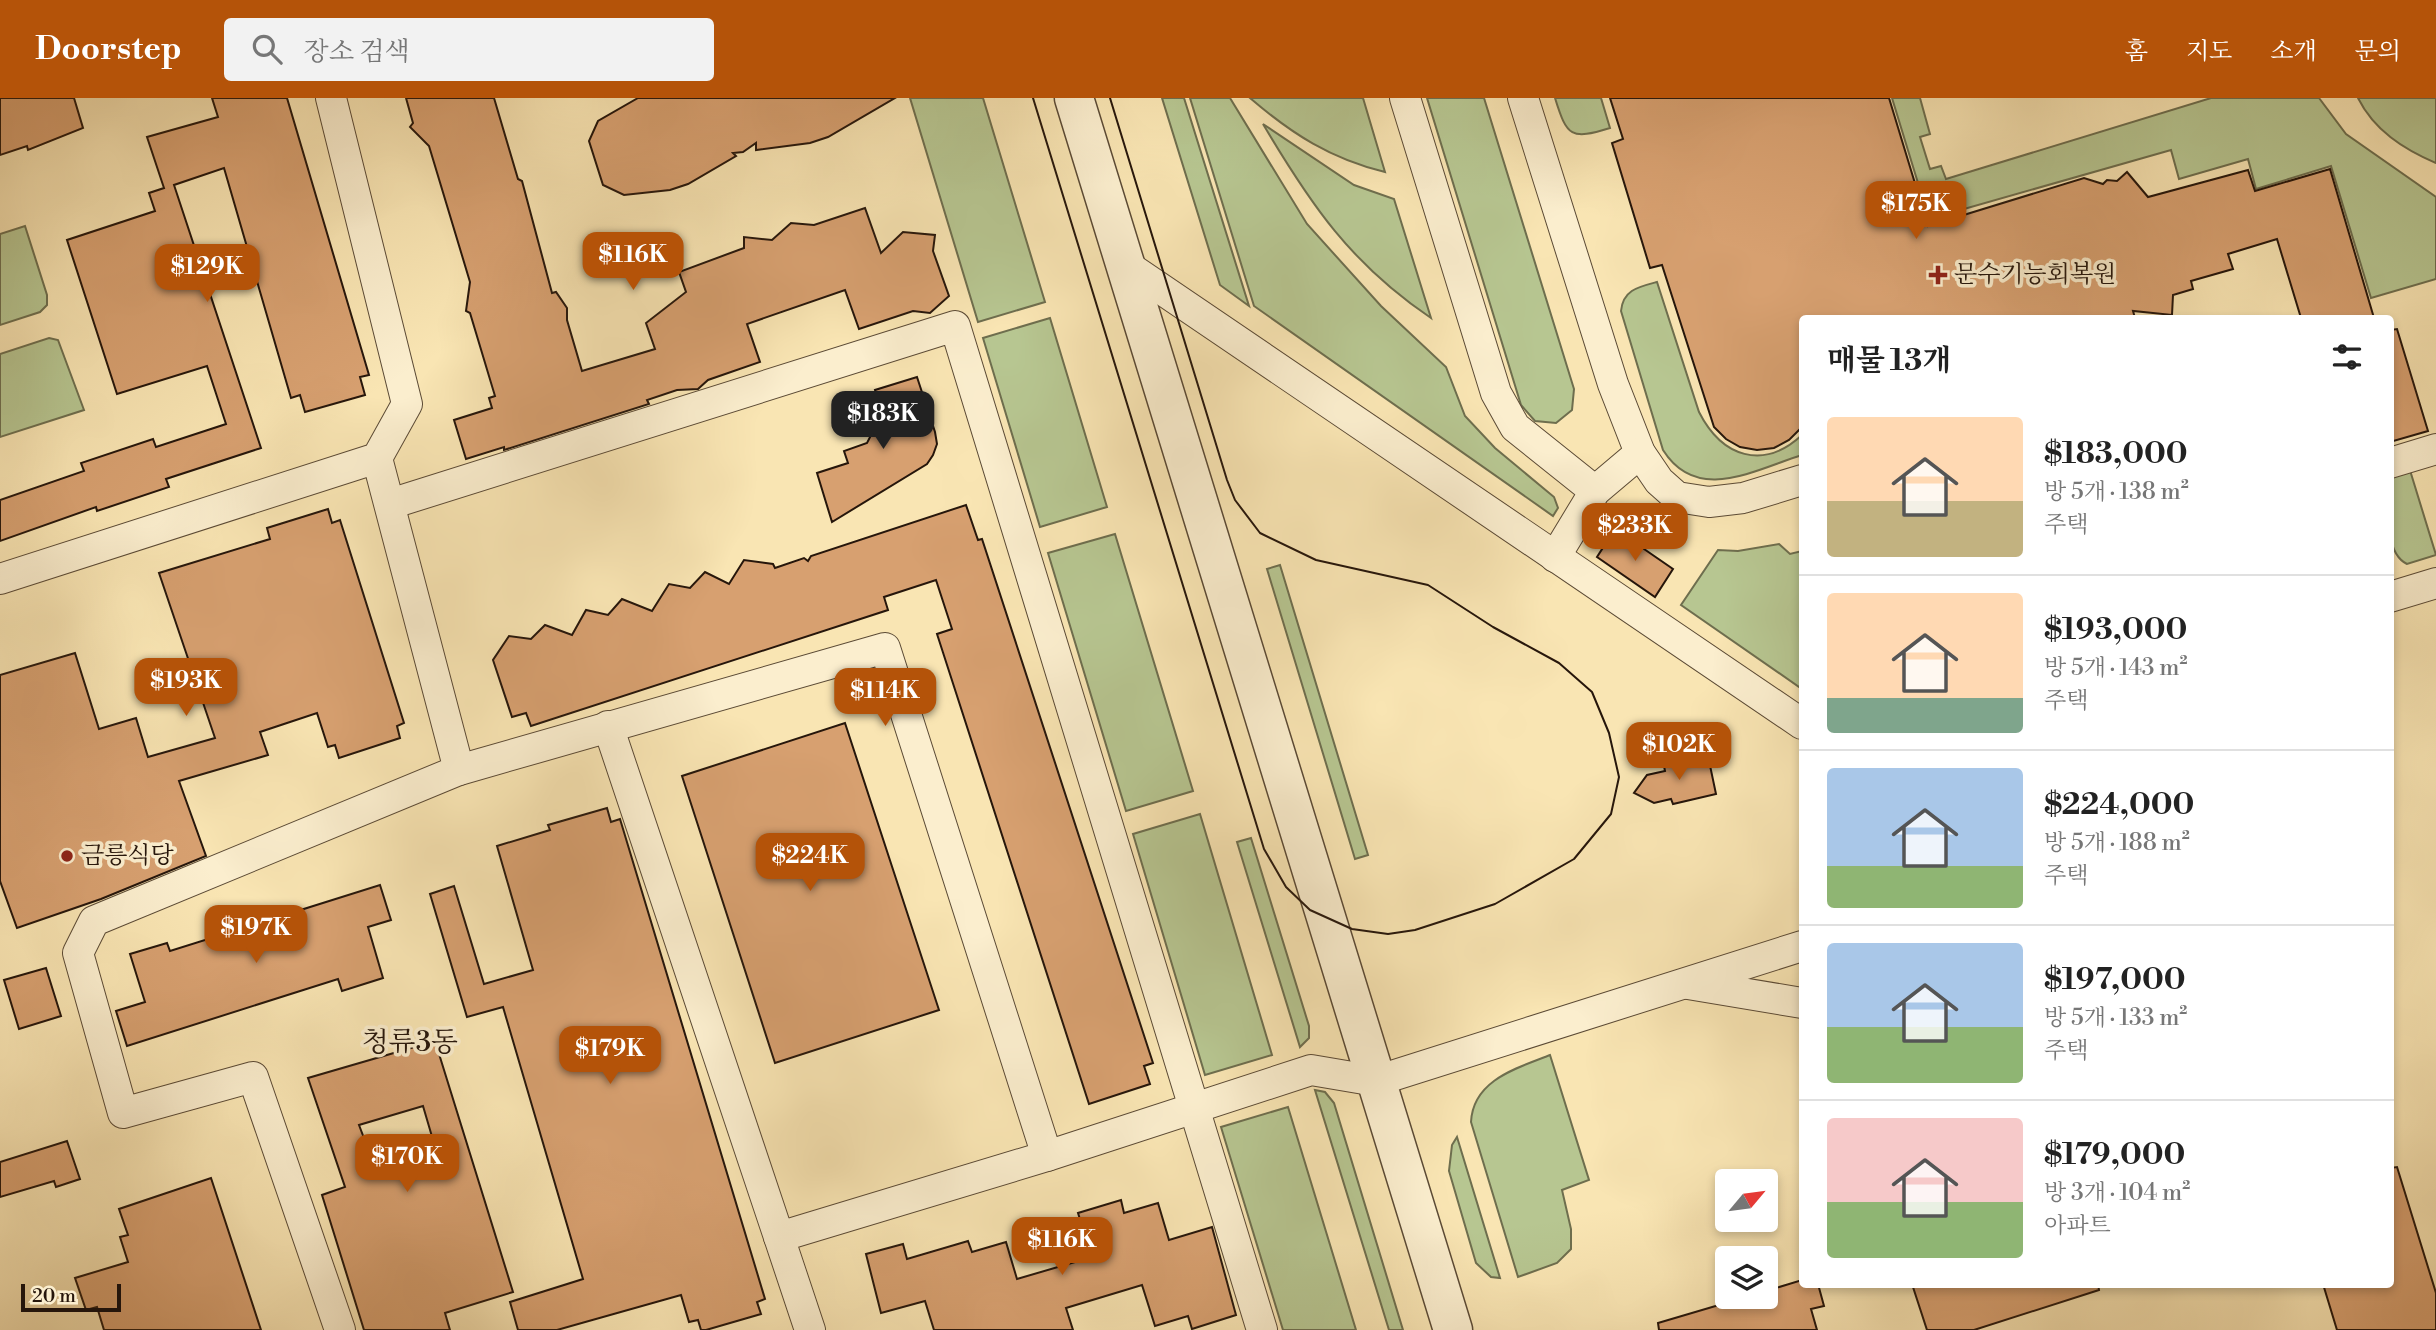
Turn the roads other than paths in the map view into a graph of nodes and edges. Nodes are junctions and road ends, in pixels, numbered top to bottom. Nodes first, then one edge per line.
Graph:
1 (331, 98) edge
2 (1074, 98) edge
3 (1405, 98) edge
4 (1523, 98) edge
5 (1126, 265) junction
6 (2436, 449) edge
7 (1640, 453) junction
8 (377, 458) junction
9 (2394, 462) edge
10 (1799, 481) edge
11 (1595, 491) junction
12 (390, 504) junction
13 (1555, 557) junction
14 (0, 579) edge
15 (2436, 583) edge
16 (2394, 591) edge
17 (1799, 722) edge
18 (608, 726) junction
19 (459, 770) junction
20 (1799, 947) edge
21 (1681, 982) junction
22 (1799, 1002) edge
23 (1376, 1081) junction
24 (1195, 1108) junction
25 (1047, 1156) junction
26 (779, 1237) junction
27 (340, 1330) edge
28 (810, 1330) edge
29 (1262, 1330) edge
30 (1453, 1330) edge

1 - 8 street
2 - 5 street
3 - 11 street
4 - 7 street
5 - 13 street
5 - 23 street
6 - 9 street
7 - 10 street
7 - 11 street
8 - 12 street
8 - 14 street
11 - 13 street
12 - 19 street
12 - 24 street
13 - 17 street
15 - 16 street
18 - 19 street
18 - 25 street
18 - 26 street
19 - 27 street
20 - 21 street
21 - 22 street
21 - 23 street
23 - 24 street
23 - 30 street
24 - 25 street
24 - 29 street
25 - 26 street
26 - 28 street

